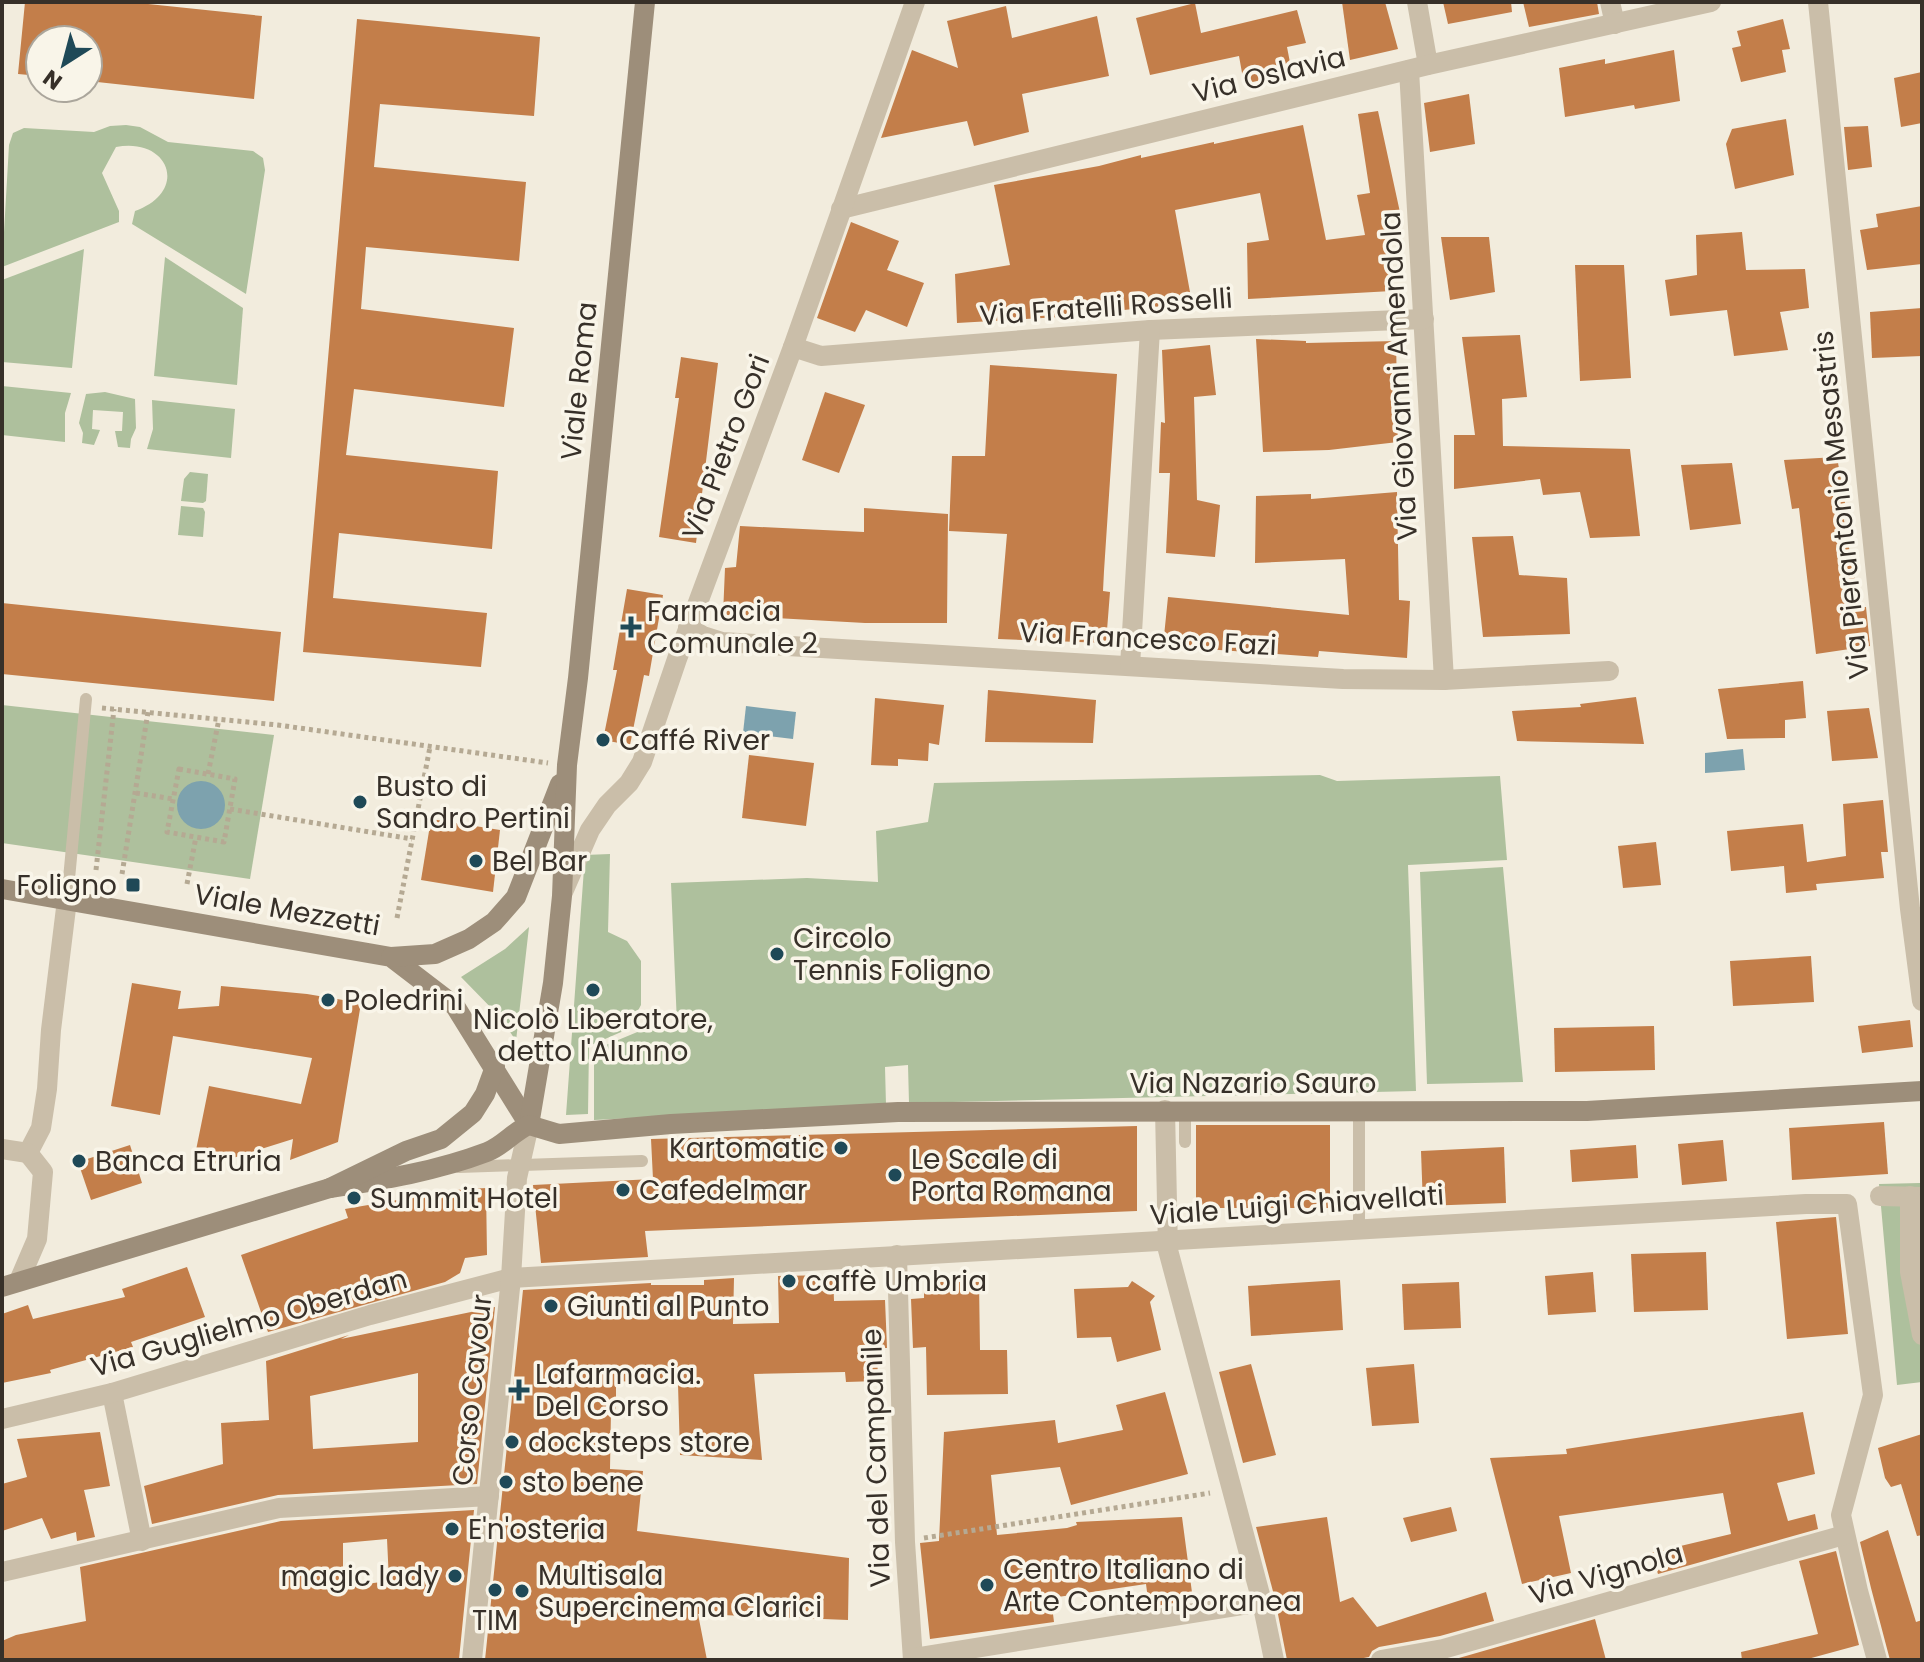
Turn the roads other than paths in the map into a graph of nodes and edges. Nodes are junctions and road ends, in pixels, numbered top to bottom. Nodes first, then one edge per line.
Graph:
1 (645, 2) edge
2 (915, 2) edge
3 (1417, 2) edge
4 (1610, 2) edge
5 (1711, 2) edge
6 (1818, 2) edge
7 (1615, 24) junction
8 (1419, 68) junction
9 (841, 209) junction
10 (1424, 319) junction
11 (1150, 330) junction
12 (793, 347) junction
13 (688, 627) junction
14 (1130, 666) junction
15 (1609, 671) dead end
16 (1444, 680) junction
17 (85, 703) road end
18 (567, 765) junction
19 (2, 889) edge
20 (562, 896) junction
21 (67, 900) junction
22 (391, 957) junction
23 (1922, 1001) edge
24 (495, 1067) junction
25 (1922, 1091) edge
26 (1175, 1110) junction
27 (1359, 1112) junction
28 (529, 1125) junction
29 (1185, 1142) dead end
30 (2, 1149) edge
31 (28, 1153) junction
32 (642, 1161) dead end
33 (520, 1165) junction
34 (432, 1168) junction
35 (330, 1188) junction
36 (1880, 1196) dead end
37 (1916, 1196) edge
38 (1359, 1228) junction
39 (1168, 1241) junction
40 (897, 1255) junction
41 (511, 1278) junction
42 (11, 1284) edge
43 (1922, 1335) edge
44 (112, 1393) junction
45 (2, 1419) edge
46 (489, 1496) junction
47 (1844, 1535) junction
48 (142, 1541) junction
49 (2, 1572) edge
50 (1262, 1602) junction
51 (913, 1659) edge
52 (472, 1660) edge
53 (1274, 1660) edge
54 (1381, 1660) edge
55 (1877, 1660) edge

1 - 18 main road, Viale Roma
2 - 9 street, Via Pietro Gori
3 - 8 street, Via Giovanni Amendola
4 - 7 street
5 - 7 street, Via Oslavia
6 - 23 street, Via Pierantonio Mesastris
7 - 8 street, Via Oslavia
8 - 9 street, Via Oslavia
8 - 10 street, Via Giovanni Amendola
9 - 12 street, Via Pietro Gori
10 - 11 street, Via Fratelli Rosselli
10 - 16 street, Via Giovanni Amendola
11 - 12 street, Via Fratelli Rosselli
11 - 14 street
12 - 13 street, Via Pietro Gori
13 - 14 street, Via Francesco Fazi
13 - 20 street, Via Pietro Gori
14 - 16 street, Via Francesco Fazi
15 - 16 street, Via Francesco Fazi
17 - 21 lane
18 - 20 main road
18 - 22 main road
19 - 21 main road, Viale Mezzetti
20 - 28 main road
21 - 22 main road, Viale Mezzetti
21 - 31 street
22 - 24 main road, Viale Mezzetti
24 - 28 main road, Viale Mezzetti
24 - 35 main road
25 - 27 main road, Via Nazario Sauro
26 - 27 main road, Via Nazario Sauro
26 - 28 main road, Via Nazario Sauro
26 - 29 lane
26 - 39 street
27 - 38 lane
28 - 33 street, Corso Cavour
28 - 34 main road
30 - 31 street
31 - 42 street
32 - 33 lane
33 - 34 lane
33 - 41 street, Corso Cavour
34 - 35 main road
35 - 42 main road
36 - 37 street
37 - 43 street
38 - 39 street, Viale Luigi Chiavellati
38 - 47 street, Viale Luigi Chiavellati
39 - 40 street, Viale Luigi Chiavellati
39 - 50 street
40 - 41 street, Viale Luigi Chiavellati
40 - 51 street, Via del Campanile
41 - 44 street, Via Guglielmo Oberdan
41 - 46 street, Corso Cavour
44 - 45 street, Via Guglielmo Oberdan
44 - 48 street
46 - 48 street
46 - 52 street, Corso Cavour
47 - 54 street, Via Vignola
47 - 55 street
48 - 49 street
50 - 51 street
50 - 53 street

